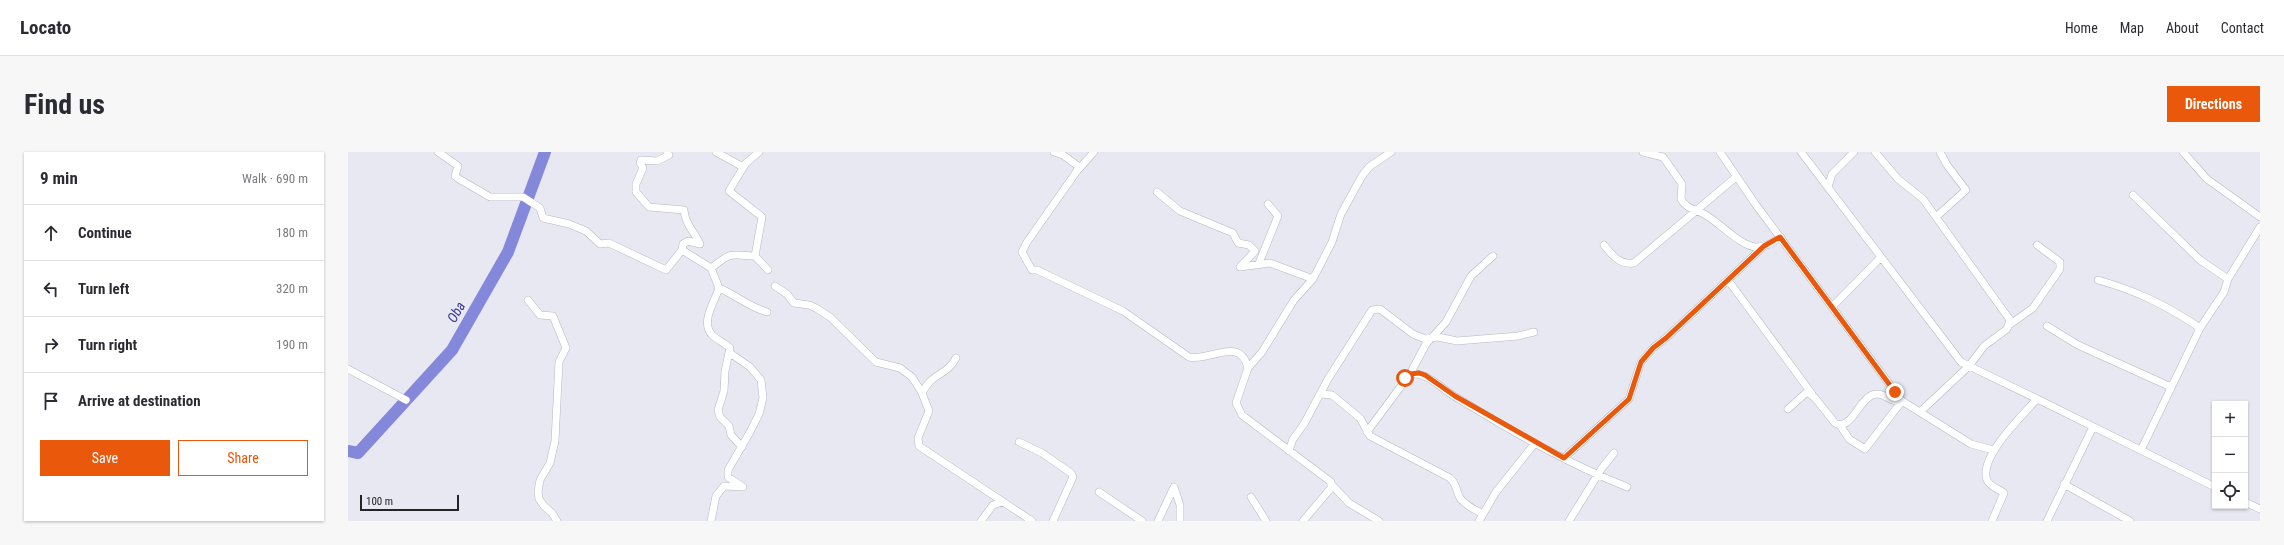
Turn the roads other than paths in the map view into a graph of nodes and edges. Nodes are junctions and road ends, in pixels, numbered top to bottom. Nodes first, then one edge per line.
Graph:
1 (438, 152) edge
2 (667, 152) edge
3 (716, 152) edge
4 (758, 152) edge
5 (1054, 152) edge
6 (1094, 152) edge
7 (1391, 152) edge
8 (1644, 152) edge
9 (1720, 152) edge
10 (1801, 152) edge
11 (1854, 152) edge
12 (1875, 152) edge
13 (1940, 152) edge
14 (2184, 152) edge
15 (1665, 154) edge
16 (743, 167) junction
17 (1077, 171) junction
18 (1736, 177) junction
19 (1828, 187) junction
20 (1157, 192) dead end
21 (2133, 195) dead end
22 (1268, 204) dead end
23 (1696, 211) junction
24 (1936, 217) junction
25 (2260, 217) edge
26 (2260, 227) edge
27 (1780, 237) junction
28 (1604, 245) dead end
29 (2037, 245) dead end
30 (1764, 246) junction
31 (682, 250) junction
32 (755, 256) junction
33 (1493, 256) dead end
34 (1880, 258) junction
35 (1259, 264) junction
36 (712, 268) junction
37 (768, 270) dead end
38 (1313, 279) junction
39 (2228, 279) junction
40 (1728, 280) junction
41 (2098, 280) dead end
42 (775, 286) dead end
43 (719, 288) junction
44 (528, 300) dead end
45 (1833, 306) junction
46 (767, 312) dead end
47 (2009, 325) junction
48 (2047, 326) dead end
49 (2200, 328) junction
50 (1534, 332) dead end
51 (1431, 338) junction
52 (730, 353) junction
53 (956, 358) dead end
54 (1969, 366) junction
55 (1248, 368) junction
56 (348, 369) edge
57 (1410, 374) junction
58 (2170, 387) junction
59 (922, 393) junction
60 (1321, 394) junction
61 (1815, 398) junction
62 (406, 400) dead end
63 (2036, 400) junction
64 (1902, 401) junction
65 (1788, 410) dead end
66 (1920, 412) junction
67 (1840, 425) junction
68 (2093, 427) junction
69 (1366, 432) junction
70 (1019, 442) dead end
71 (1535, 443) junction
72 (742, 447) junction
73 (1993, 450) junction
74 (2141, 450) junction
75 (1289, 452) junction
76 (1614, 453) dead end
77 (1564, 458) junction
78 (1598, 475) junction
79 (2064, 484) junction
80 (1332, 485) junction
81 (2212, 486) edge
82 (1627, 487) dead end
83 (1099, 492) dead end
84 (1251, 497) dead end
85 (1002, 502) junction
86 (2248, 503) edge
87 (2260, 509) edge
88 (1483, 514) junction
89 (556, 521) edge
90 (710, 521) edge
91 (981, 521) edge
92 (1032, 521) edge
93 (1053, 521) edge
94 (1142, 521) edge
95 (1158, 521) edge
96 (1180, 521) edge
97 (1266, 521) edge
98 (1303, 521) edge
99 (1379, 521) edge
100 (1479, 521) edge
101 (1569, 521) edge
102 (1992, 521) edge
103 (2047, 521) edge
104 (2130, 521) edge

1 - 31 street
2 - 31 street
3 - 16 street
4 - 16 street
5 - 17 street
6 - 17 street
7 - 38 street
8 - 15 street
9 - 18 street
10 - 19 street
11 - 19 street
12 - 24 street
13 - 24 street
14 - 25 street
15 - 23 street
16 - 32 street
17 - 55 street
18 - 23 street
18 - 27 street
19 - 34 street
20 - 35 street
21 - 39 street
22 - 35 street
23 - 28 street
23 - 30 street
24 - 47 street
26 - 39 street
27 - 30 street
27 - 45 street
29 - 47 street
30 - 40 street
31 - 36 street
32 - 36 street
32 - 37 street
33 - 51 street
34 - 45 street
34 - 54 street
35 - 38 street
36 - 43 street
38 - 55 street
39 - 49 street
40 - 61 street
40 - 77 street
41 - 49 street
42 - 59 street
43 - 46 street
43 - 52 street
44 - 89 street
45 - 64 street
47 - 54 street
48 - 58 street
49 - 58 street
50 - 51 street
51 - 57 street
51 - 60 street
52 - 72 street
52 - 72 street
53 - 59 street
54 - 63 street
54 - 66 street
55 - 75 street
56 - 62 street
57 - 69 street
57 - 71 street
58 - 74 street
59 - 85 street
60 - 69 street
60 - 75 street
61 - 65 street
61 - 67 street
63 - 68 street
63 - 73 street
64 - 66 street
64 - 67 street
64 - 67 street
66 - 73 street
68 - 74 street
68 - 79 street
69 - 88 street
70 - 93 street
71 - 77 street
71 - 88 street
72 - 90 street
73 - 102 street
74 - 81 street
75 - 80 street
76 - 78 street
77 - 78 street
78 - 82 street
78 - 101 street
79 - 103 street
79 - 104 street
80 - 98 street
80 - 99 street
83 - 94 street
84 - 97 street
85 - 91 street
85 - 92 street
86 - 87 street
88 - 100 street
95 - 96 street

